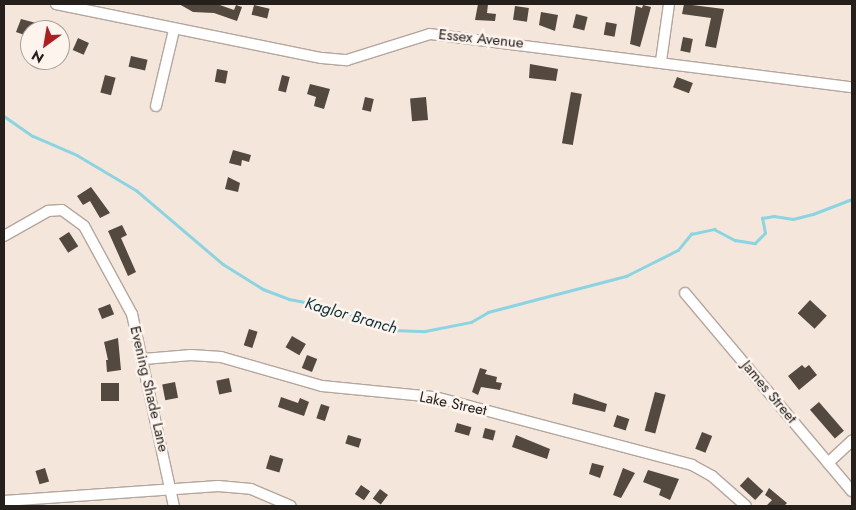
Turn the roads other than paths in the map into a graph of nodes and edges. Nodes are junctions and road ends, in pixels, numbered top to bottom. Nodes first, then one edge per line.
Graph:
1 (56, 4) edge
2 (669, 4) edge
3 (78, 6) edge
4 (174, 30) junction
5 (661, 61) junction
6 (852, 87) edge
7 (156, 106) dead end
8 (4, 236) edge
9 (685, 293) dead end
10 (144, 359) junction
11 (852, 441) edge
12 (828, 463) junction
13 (171, 491) junction
14 (852, 491) edge
15 (4, 501) edge
16 (174, 506) edge
17 (291, 506) edge
18 (746, 506) edge

1 - 3 street, Essex Avenue
2 - 5 street
3 - 4 street, Essex Avenue
4 - 5 street, Essex Avenue
4 - 7 street
5 - 6 street, Essex Avenue
8 - 10 street, Evening Shade Lane
9 - 12 street, James Street
10 - 13 street, Evening Shade Lane
10 - 18 street, Lake Street
11 - 12 street
12 - 14 street, James Street
13 - 15 street
13 - 16 street, Evening Shade Lane
13 - 17 street

